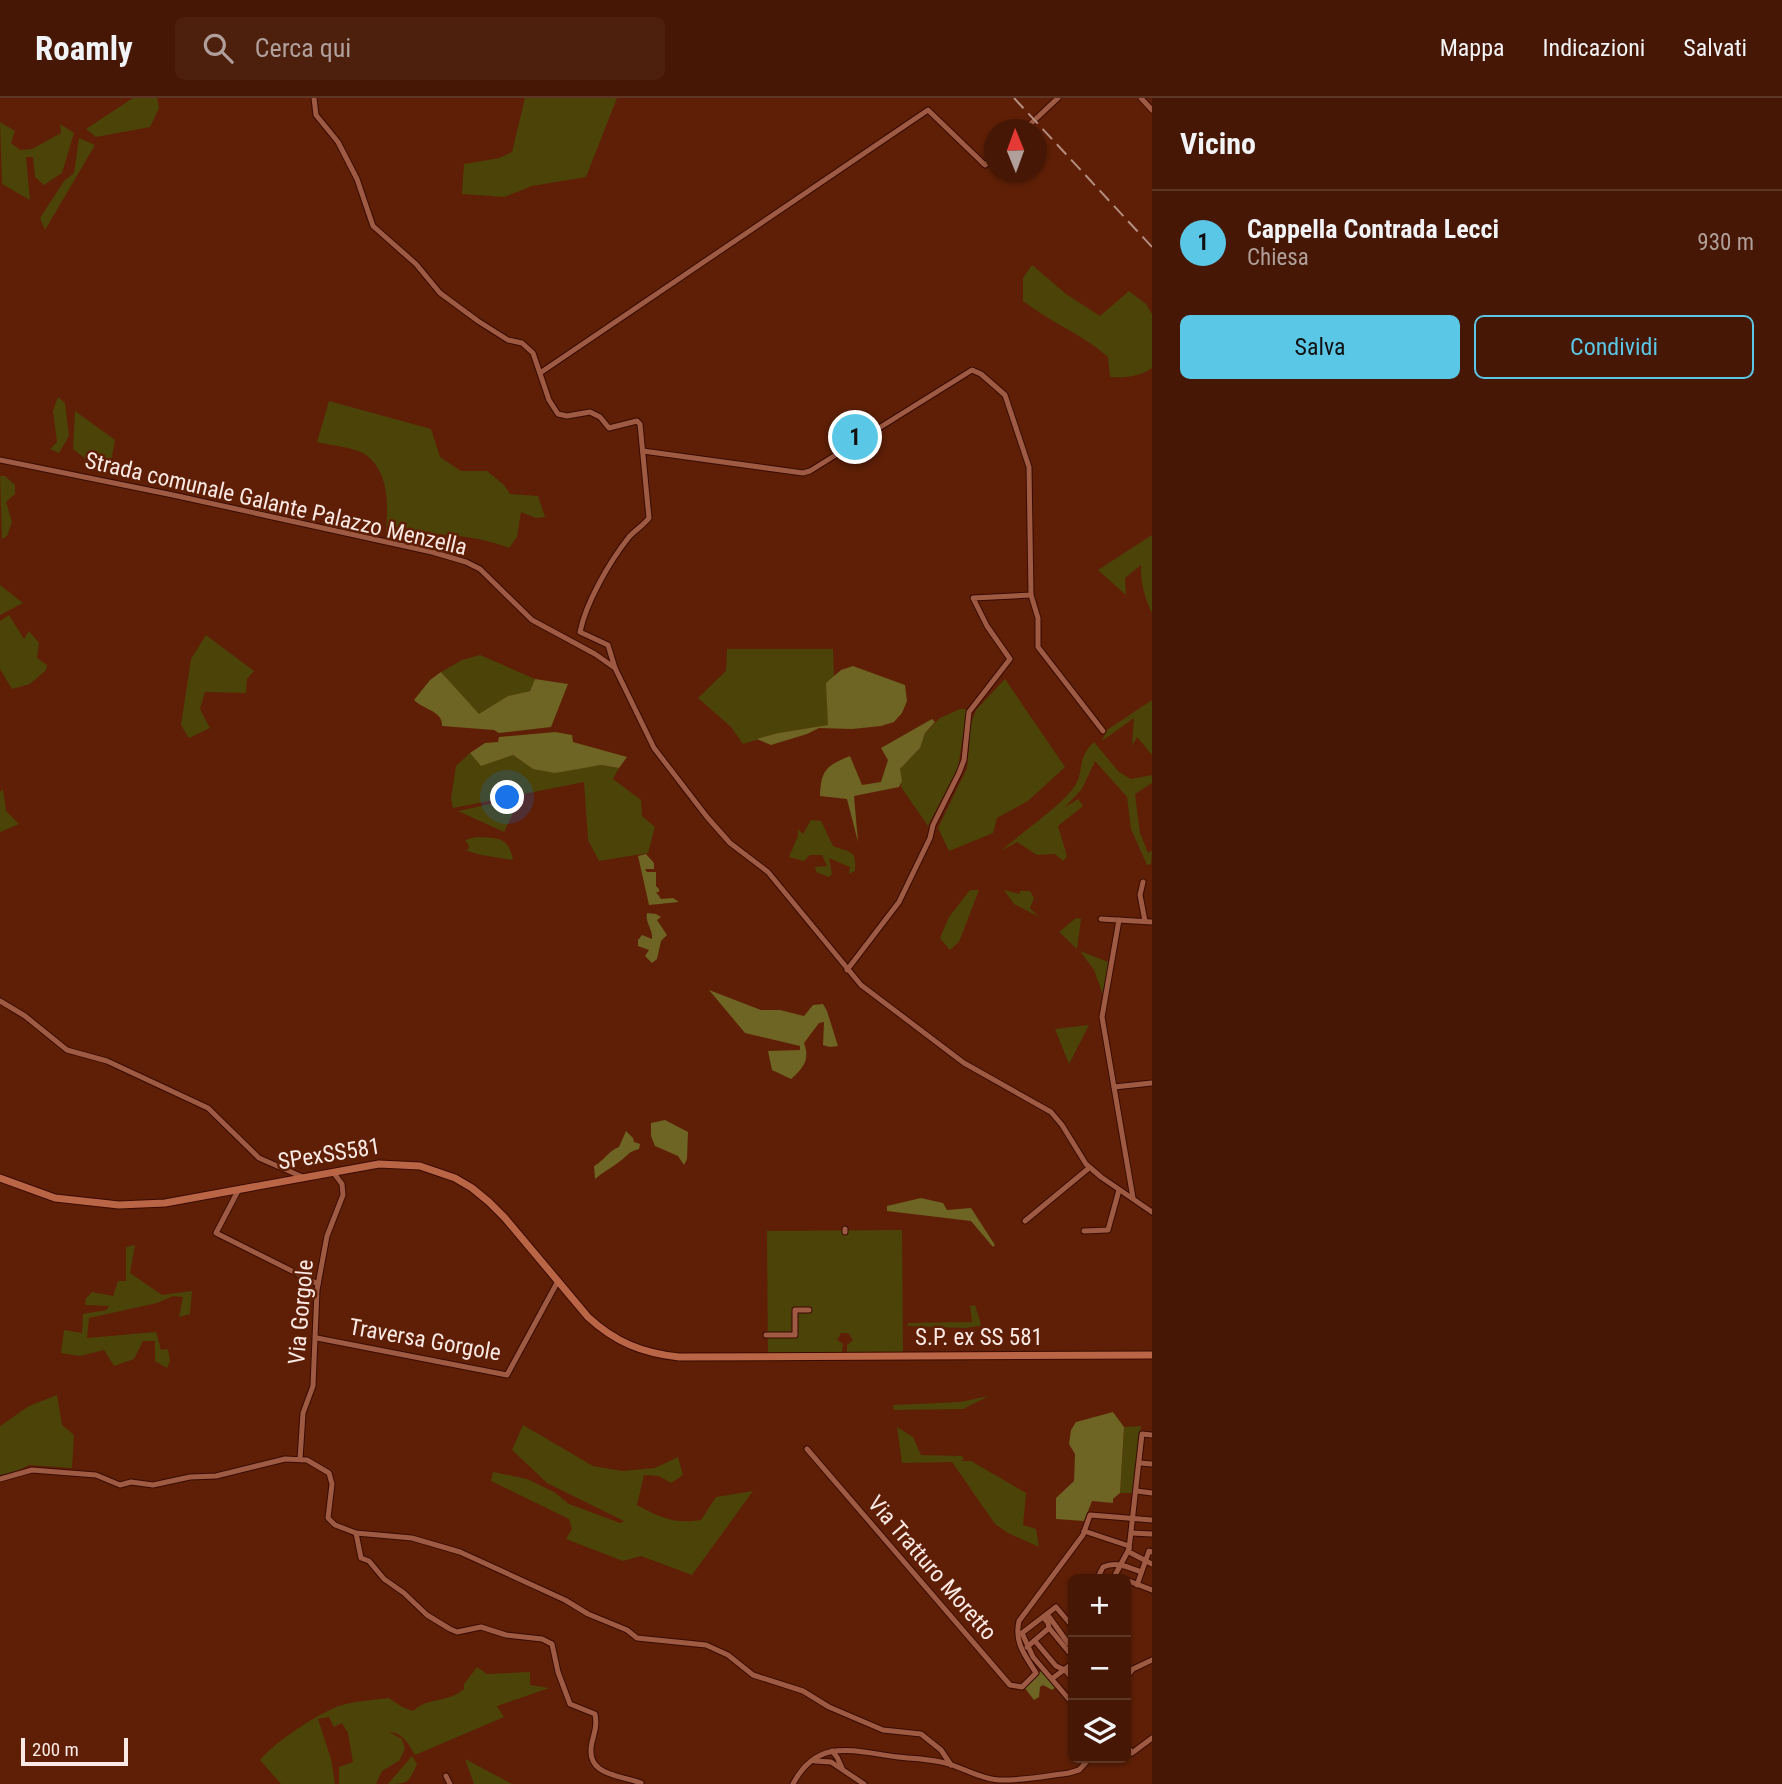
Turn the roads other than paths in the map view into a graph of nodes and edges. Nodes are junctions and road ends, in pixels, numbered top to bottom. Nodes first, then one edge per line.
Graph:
1 (314, 98) edge
2 (1058, 98) edge
3 (1141, 98) edge
4 (1152, 110) edge
5 (1036, 119) edge
6 (984, 164) edge
7 (540, 373) junction
8 (643, 451) junction
9 (0, 460) edge
10 (1031, 595) junction
11 (580, 632) junction
12 (566, 639) junction
13 (615, 668) junction
14 (1103, 731) dead end
15 (1143, 882) dead end
16 (1101, 919) dead end
17 (1119, 920) junction
18 (1149, 922) edge
19 (847, 970) junction
20 (0, 1001) edge
21 (1152, 1083) edge
22 (1114, 1087) junction
23 (1089, 1167) junction
24 (333, 1172) junction
25 (0, 1178) edge
26 (305, 1178) junction
27 (239, 1189) junction
28 (1119, 1189) junction
29 (1133, 1198) junction
30 (1152, 1212) edge
31 (1025, 1221) dead end
32 (1084, 1231) dead end
33 (558, 1281) junction
34 (318, 1284) junction
35 (809, 1310) dead end
36 (766, 1335) dead end
37 (317, 1338) junction
38 (1152, 1355) edge
39 (807, 1357) joint
40 (1152, 1435) edge
41 (807, 1449) dead end
42 (300, 1459) junction
43 (1140, 1463) junction
44 (1152, 1464) edge
45 (0, 1479) edge
46 (1137, 1491) junction
47 (1152, 1493) edge
48 (1134, 1519) junction
49 (1152, 1520) edge
50 (1084, 1531) junction
51 (356, 1533) junction
52 (1132, 1533) junction
53 (1152, 1534) edge
54 (1129, 1552) junction
55 (1152, 1552) edge
56 (1144, 1562) junction
57 (1119, 1564) junction
58 (1152, 1564) edge
59 (1141, 1572) junction
60 (1100, 1574) edge
61 (1115, 1574) edge
62 (1131, 1582) edge
63 (1137, 1585) junction
64 (1151, 1587) edge
65 (1045, 1616) junction
66 (1068, 1621) edge
67 (1049, 1628) junction
68 (1019, 1634) junction
69 (1035, 1641) junction
70 (1068, 1642) edge
71 (1027, 1647) junction
72 (1030, 1659) junction
73 (1151, 1661) edge
74 (1068, 1667) edge
75 (1065, 1670) junction
76 (1131, 1672) edge
77 (1068, 1673) edge
78 (1052, 1678) junction
79 (1070, 1700) edge
80 (1152, 1738) edge
81 (843, 1750) junction
82 (832, 1751) junction
83 (1131, 1751) edge
84 (812, 1761) junction
85 (831, 1762) junction
86 (1086, 1763) edge
87 (841, 1765) junction
88 (951, 1765) junction
89 (446, 1776) dead end
90 (450, 1784) edge
91 (641, 1784) edge
92 (793, 1784) edge
93 (864, 1784) edge

1 - 7 street
2 - 5 street
3 - 4 street
6 - 7 street
7 - 8 street
8 - 10 street
8 - 11 street
9 - 12 street, Strada comunale Galante Palazzo Menzella
10 - 14 street
10 - 19 street
11 - 12 street
11 - 13 street
12 - 13 street, Strada comunale Galante Palazzo Menzella
13 - 19 street
15 - 18 street
16 - 17 street
17 - 18 street
17 - 22 street
19 - 23 street
20 - 26 street
21 - 22 street
22 - 29 street
23 - 28 street
23 - 31 street
24 - 26 main road, SPexSS581
24 - 33 main road, SPexSS581
24 - 34 street, Via Gorgole
25 - 27 main road, SPexSS581
26 - 27 main road, SPexSS581
27 - 34 street
28 - 29 street
28 - 32 street
29 - 30 street
33 - 37 street, Traversa Gorgole
33 - 39 main road, SPexSS581
34 - 37 street, Via Gorgole
35 - 36 street
37 - 42 street, Via Gorgole
38 - 39 main road, S.P. ex SS 581
40 - 43 street
41 - 72 street, Via Tratturo Moretto
42 - 45 street
42 - 51 street
43 - 44 street
43 - 46 street
46 - 47 street
46 - 48 street
48 - 49 street
48 - 50 street
48 - 52 street
50 - 54 street
50 - 68 street
51 - 88 street
51 - 91 street
52 - 53 street
52 - 54 street
54 - 56 street
54 - 57 street
55 - 56 street
56 - 58 street
56 - 59 street
57 - 59 street
57 - 60 street
57 - 61 street
59 - 63 street
62 - 63 street
63 - 64 street
65 - 66 street
65 - 67 street
65 - 68 street
65 - 70 street
67 - 69 street
67 - 70 street
68 - 71 street
68 - 72 street
69 - 71 street
69 - 75 street
71 - 72 street
72 - 78 street
73 - 76 street
74 - 75 street
75 - 77 street
75 - 78 street
78 - 79 street
80 - 83 street
81 - 82 street
81 - 87 street
81 - 88 street
82 - 84 street
82 - 85 street
82 - 87 street
84 - 85 street
84 - 92 street
85 - 87 street
86 - 88 street
87 - 93 street
89 - 90 street

